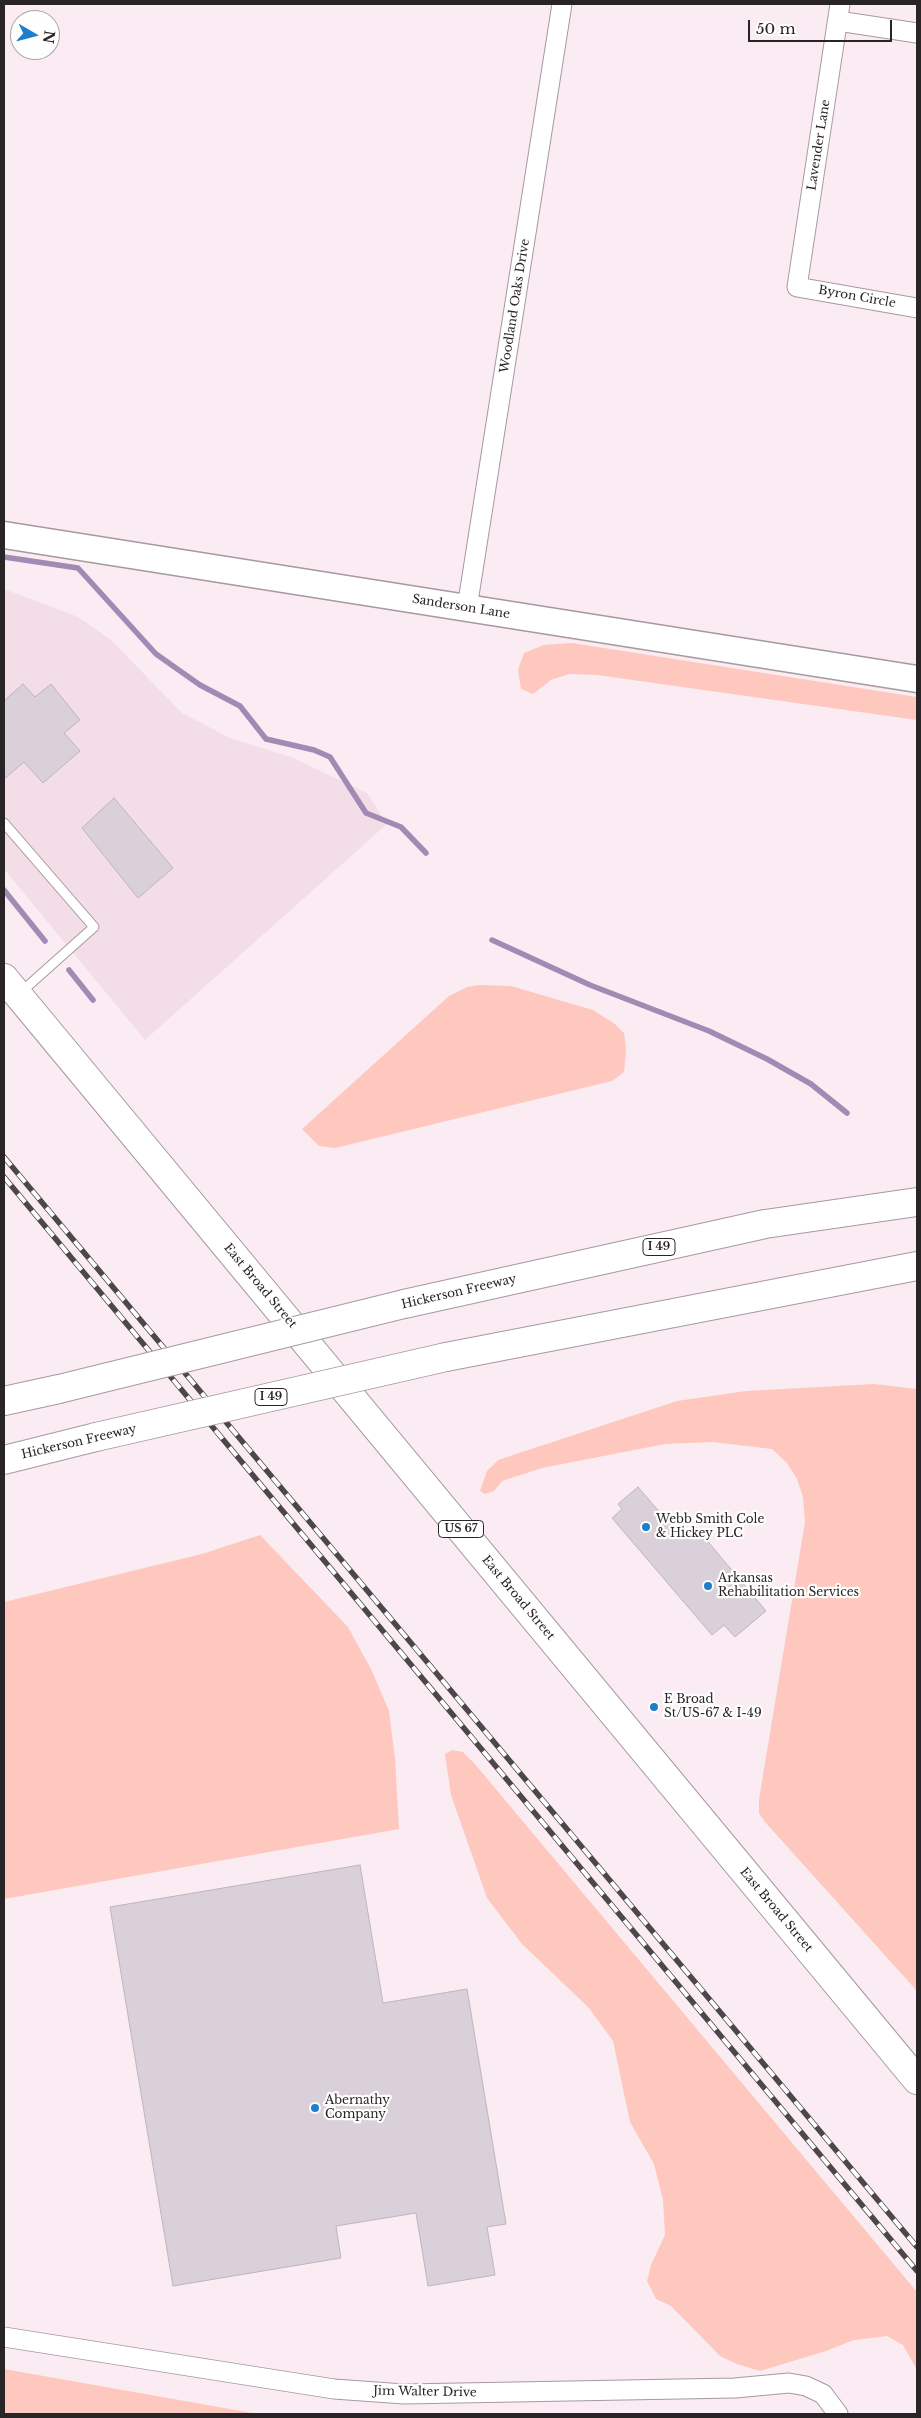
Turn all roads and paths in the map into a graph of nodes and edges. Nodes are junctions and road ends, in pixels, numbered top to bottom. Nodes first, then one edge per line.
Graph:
1 (562, 4) edge
2 (839, 12) edge
3 (917, 33) edge
4 (797, 287) joint
5 (917, 308) edge
6 (4, 535) edge
7 (467, 608) junction
8 (917, 679) edge
9 (4, 824) edge
10 (11, 986) edge
11 (917, 1202) edge
12 (917, 1266) edge
13 (4, 1401) edge
14 (4, 1460) edge
15 (917, 2080) edge
16 (4, 2337) edge
17 (838, 2414) edge

1 - 7 street, Woodland Oaks Drive
2 - 3 street
2 - 4 street, Lavender Lane
4 - 5 street, Byron Circle
6 - 7 street, Sanderson Lane
7 - 8 street, Sanderson Lane
9 - 10 lane
10 - 15 main road, East Broad Street / US 67
11 - 13 main road, Hickerson Freeway / I 49, bridge
12 - 14 main road, Hickerson Freeway / I 49, bridge
16 - 17 street, Jim Walter Drive

